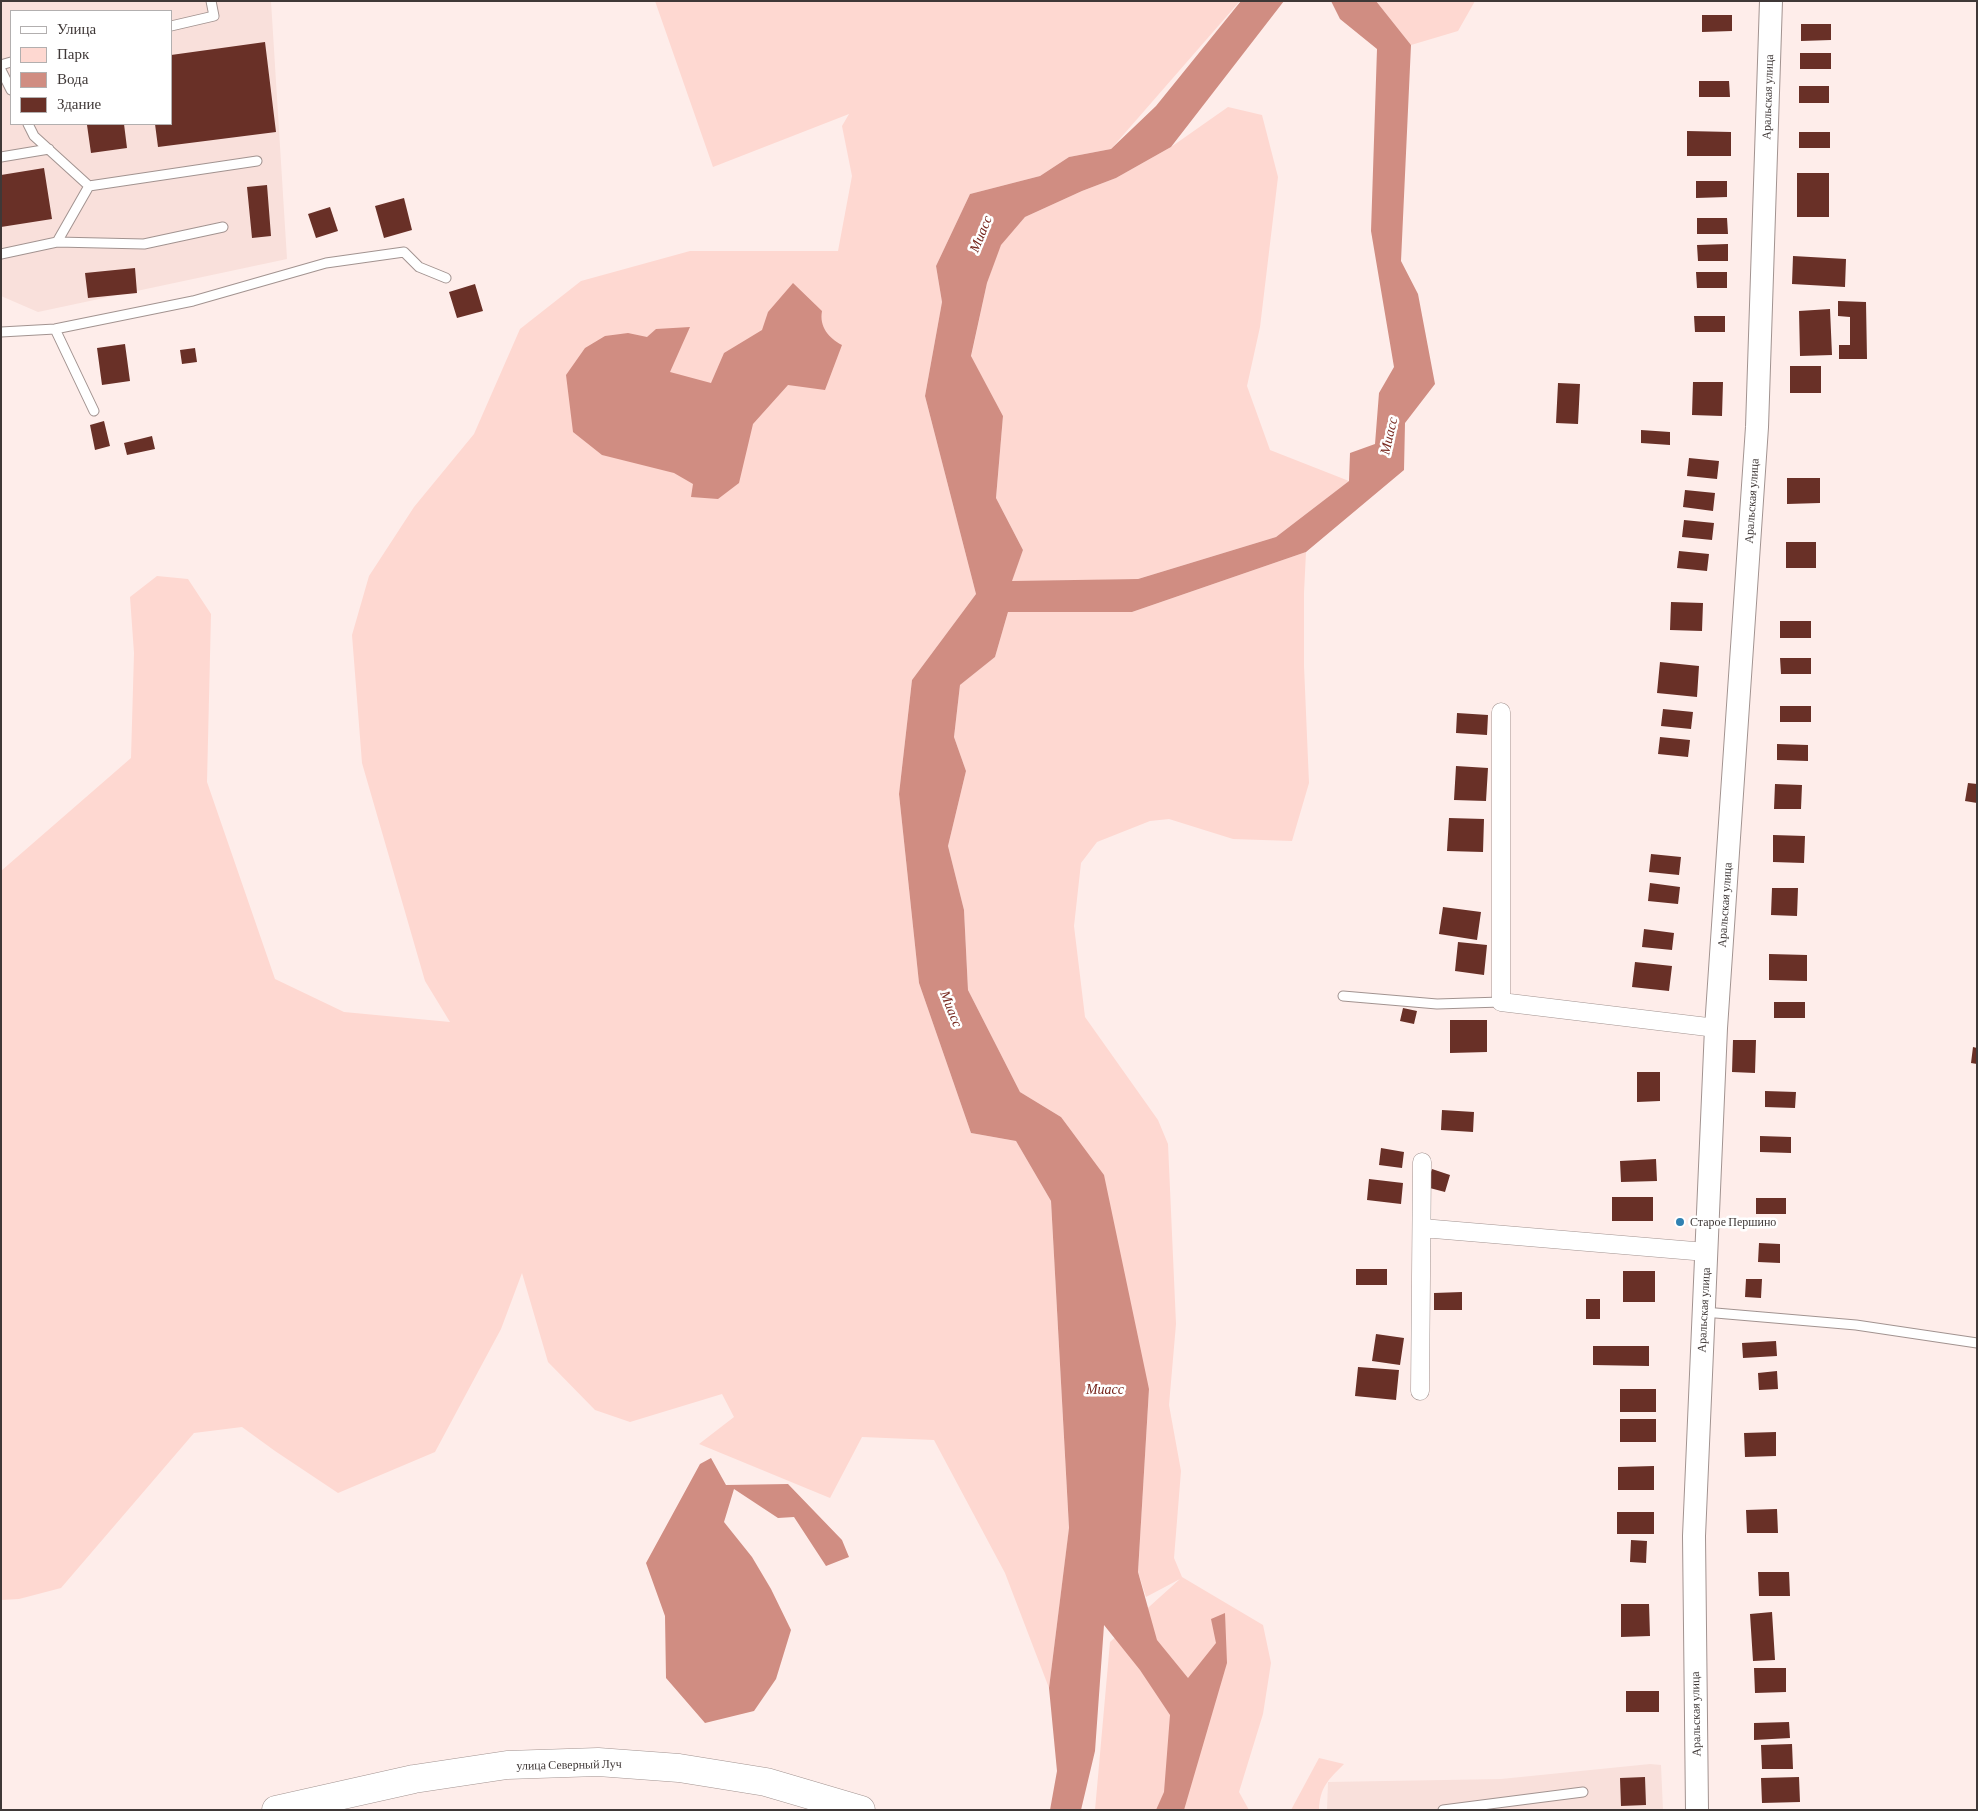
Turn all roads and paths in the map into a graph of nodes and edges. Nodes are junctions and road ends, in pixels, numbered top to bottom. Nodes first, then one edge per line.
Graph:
1 (210, 1) edge
2 (1771, 1) edge
3 (172, 26) edge
4 (1, 70) edge
5 (10, 88) edge
6 (28, 125) edge
7 (49, 149) junction
8 (1, 157) edge
9 (257, 161) dead end
10 (89, 186) junction
11 (223, 227) dead end
12 (57, 242) junction
13 (1, 254) edge
14 (446, 278) dead end
15 (55, 329) junction
16 (1, 332) edge
17 (94, 411) dead end
18 (1501, 712) dead end
19 (1343, 996) dead end
20 (1501, 1002) junction
21 (1716, 1028) junction
22 (1422, 1162) dead end
23 (1422, 1228) junction
24 (1706, 1252) junction
25 (1704, 1312) junction
26 (1977, 1343) edge
27 (1420, 1391) dead end
28 (1583, 1792) dead end
29 (276, 1810) edge
30 (861, 1810) edge
31 (1443, 1810) edge
32 (1697, 1810) edge

1 - 3 lane
2 - 21 street, Аральская улица
4 - 5 lane
6 - 7 lane
7 - 8 lane
7 - 10 lane
9 - 10 lane
10 - 12 lane
11 - 12 lane
12 - 13 lane
14 - 15 lane
15 - 16 lane
15 - 17 lane
18 - 20 street
19 - 20 lane
20 - 21 street
21 - 24 street, Аральская улица
22 - 23 street
23 - 24 street
23 - 27 street
24 - 25 street, Аральская улица
25 - 26 lane
25 - 32 street, Аральская улица
28 - 31 lane
29 - 30 main road, улица Северный Луч

